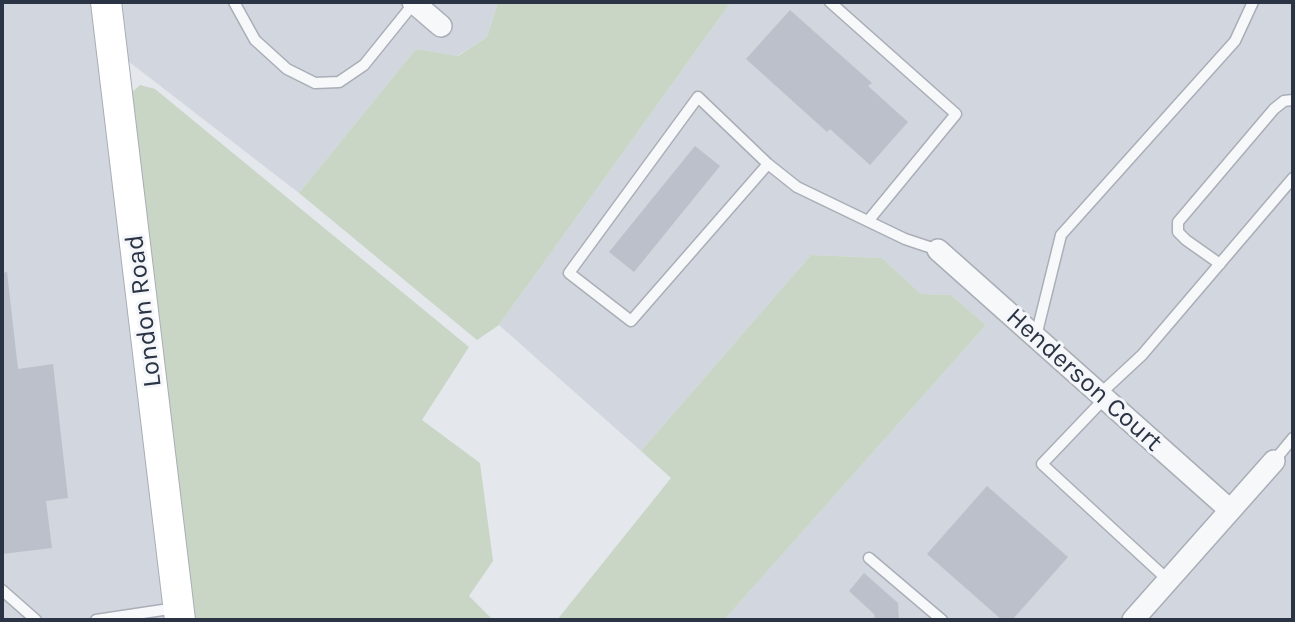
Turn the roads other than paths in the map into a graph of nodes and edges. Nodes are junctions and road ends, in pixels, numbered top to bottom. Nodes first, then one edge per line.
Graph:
1 (106, 2) edge
2 (234, 2) edge
3 (414, 2) edge
4 (830, 2) edge
5 (1253, 2) edge
6 (441, 26) dead end
7 (1293, 100) edge
8 (768, 164) junction
9 (1293, 178) edge
10 (868, 221) junction
11 (938, 250) joint
12 (1220, 264) junction
13 (1035, 336) junction
14 (1102, 396) junction
15 (1293, 438) edge
16 (1273, 461) joint
17 (1230, 510) junction
18 (869, 558) dead end
19 (1168, 580) junction
20 (2, 590) edge
21 (179, 614) edge
22 (36, 620) edge
23 (96, 620) edge
24 (942, 620) edge
25 (1133, 620) edge

1 - 21 street, London Road
2 - 3 lane
3 - 6 street
4 - 10 lane
5 - 13 lane
7 - 12 lane
8 - 8 lane
8 - 10 lane
9 - 12 lane
10 - 11 lane
11 - 13 street, Henderson Court
12 - 14 lane
13 - 14 street, Henderson Court
14 - 17 street, Henderson Court
14 - 19 lane
15 - 16 lane
16 - 17 street
17 - 19 street
18 - 24 lane
19 - 25 street
20 - 22 lane
21 - 23 lane

